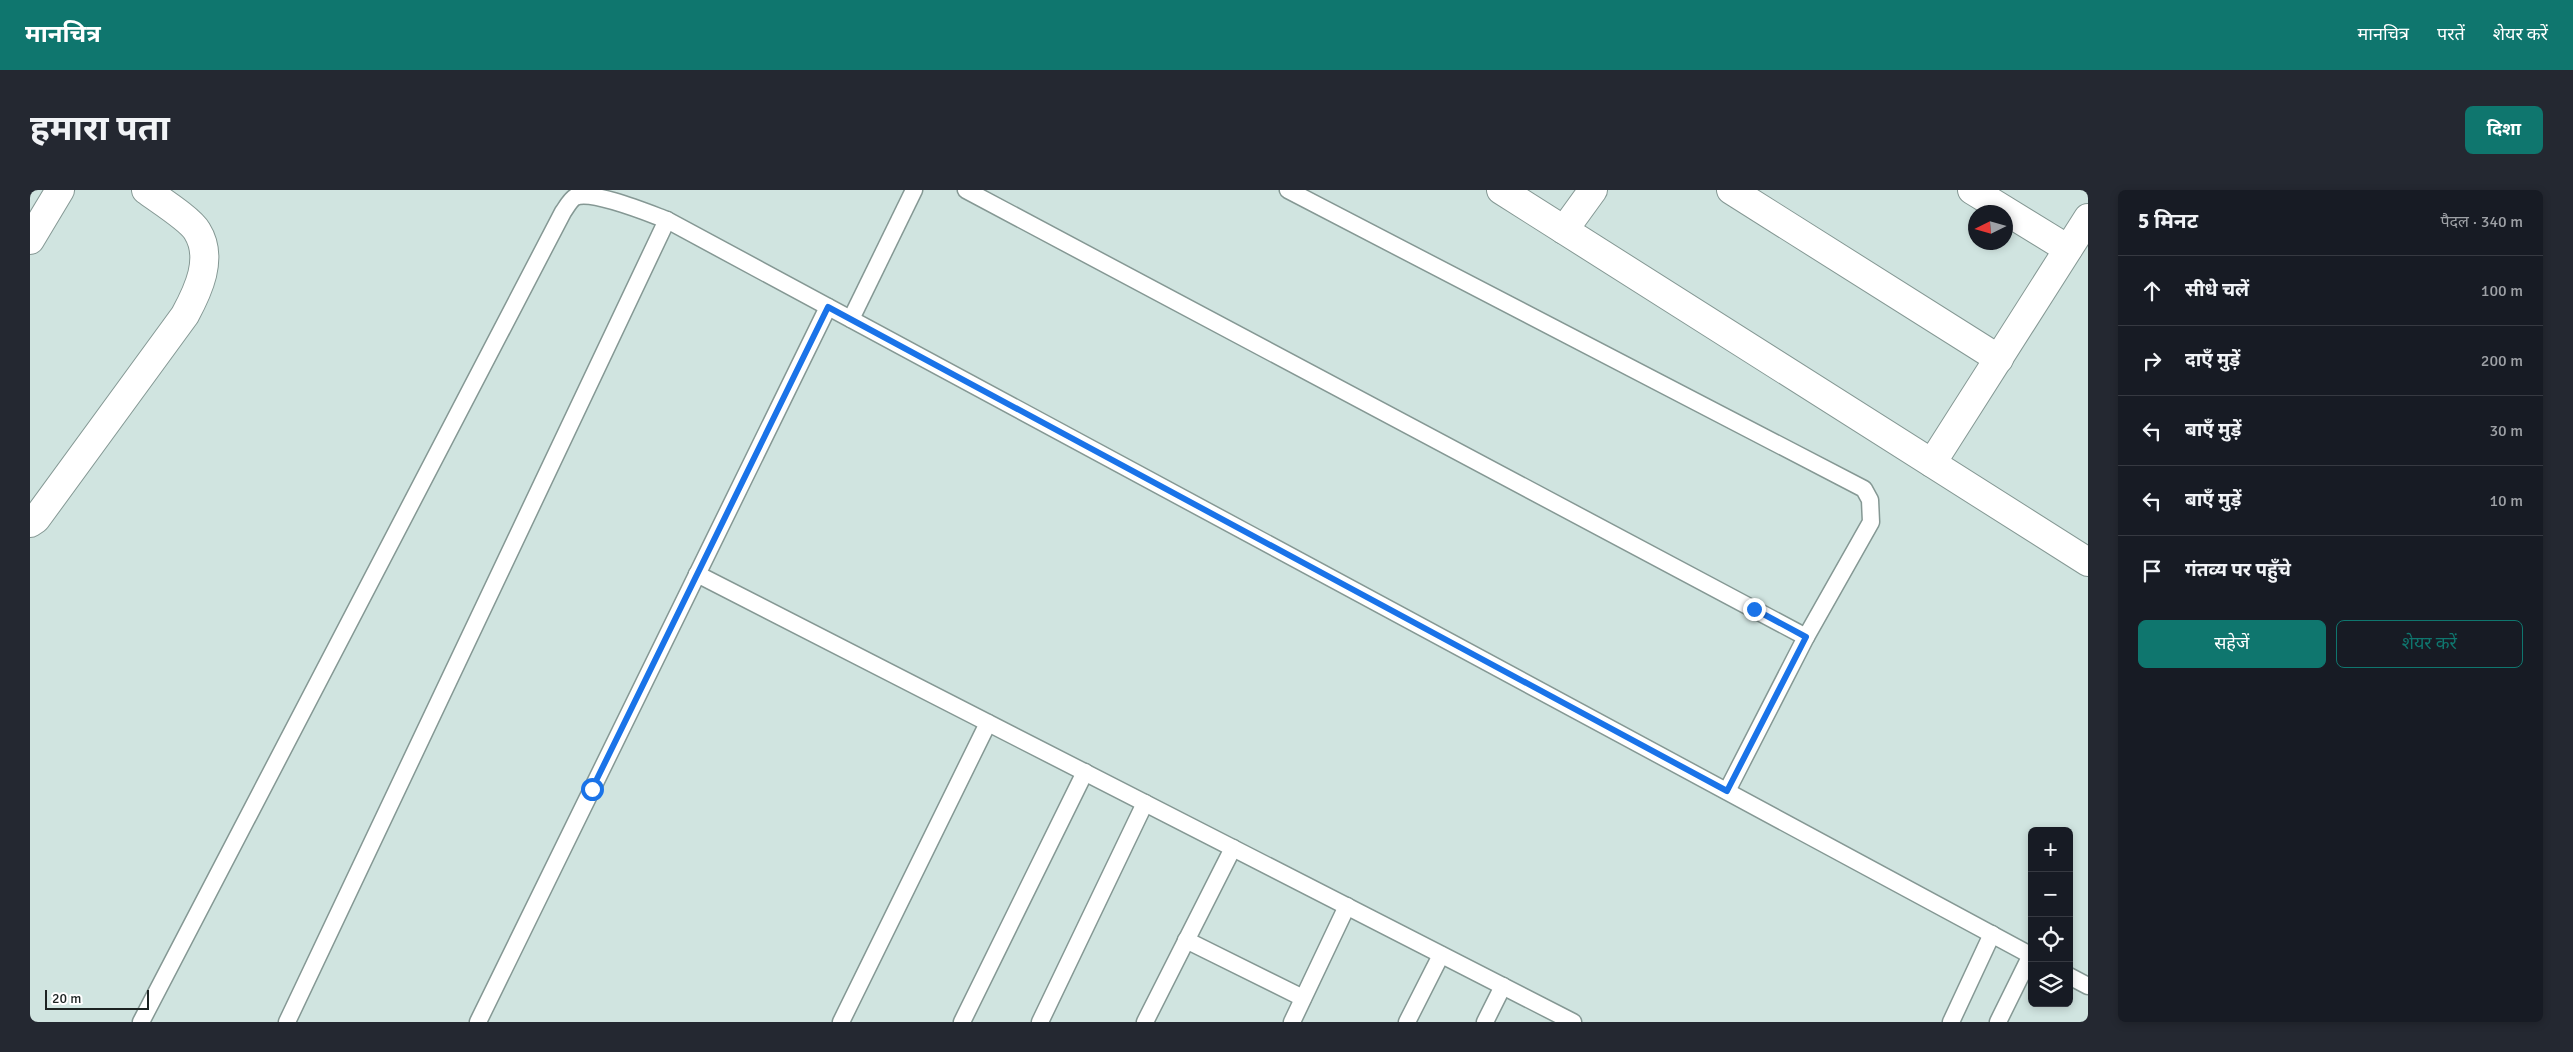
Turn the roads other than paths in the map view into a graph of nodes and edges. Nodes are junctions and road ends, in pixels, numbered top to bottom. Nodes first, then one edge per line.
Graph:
1 (60, 190) edge
2 (146, 190) edge
3 (914, 190) edge
4 (966, 190) edge
5 (1288, 190) edge
6 (1501, 190) edge
7 (1594, 190) edge
8 (1731, 190) edge
9 (1972, 190) edge
10 (2088, 218) edge
11 (667, 220) junction
12 (1564, 230) junction
13 (30, 240) edge
14 (2068, 249) junction
15 (828, 307) junction
16 (850, 319) junction
17 (1999, 359) junction
18 (1932, 463) junction
19 (30, 523) edge
20 (2088, 562) edge
21 (697, 574) junction
22 (1806, 637) junction
23 (988, 723) junction
24 (1085, 772) junction
25 (1727, 791) junction
26 (1145, 803) junction
27 (1233, 848) junction
28 (1347, 906) junction
29 (1992, 934) junction
30 (1186, 940) junction
31 (2028, 954) edge
32 (1441, 955) junction
33 (2028, 962) edge
34 (2073, 978) edge
35 (1503, 986) junction
36 (2088, 986) edge
37 (1303, 998) junction
38 (142, 1022) edge
39 (287, 1022) edge
40 (478, 1022) edge
41 (841, 1022) edge
42 (962, 1022) edge
43 (1040, 1022) edge
44 (1144, 1022) edge
45 (1292, 1022) edge
46 (1407, 1022) edge
47 (1485, 1022) edge
48 (1573, 1022) edge
49 (1951, 1022) edge
50 (1998, 1022) edge

1 - 13 street
2 - 19 street
3 - 16 lane
4 - 22 lane
5 - 22 lane
6 - 12 street
7 - 12 street
8 - 17 street
9 - 14 street
10 - 14 street
11 - 15 lane
11 - 38 lane
11 - 39 lane
12 - 18 street
14 - 17 street
15 - 16 lane
15 - 21 lane
16 - 25 lane
17 - 18 street
18 - 20 street
21 - 23 lane
21 - 40 lane
22 - 25 lane
23 - 24 lane
23 - 41 lane
24 - 26 lane
24 - 42 lane
25 - 29 lane
26 - 27 lane
26 - 43 lane
27 - 28 lane
27 - 30 lane
28 - 32 lane
28 - 37 lane
29 - 31 lane
29 - 49 lane
30 - 37 lane
30 - 44 lane
32 - 35 lane
32 - 46 lane
33 - 50 lane
34 - 36 lane
35 - 47 lane
35 - 48 lane
37 - 45 lane

